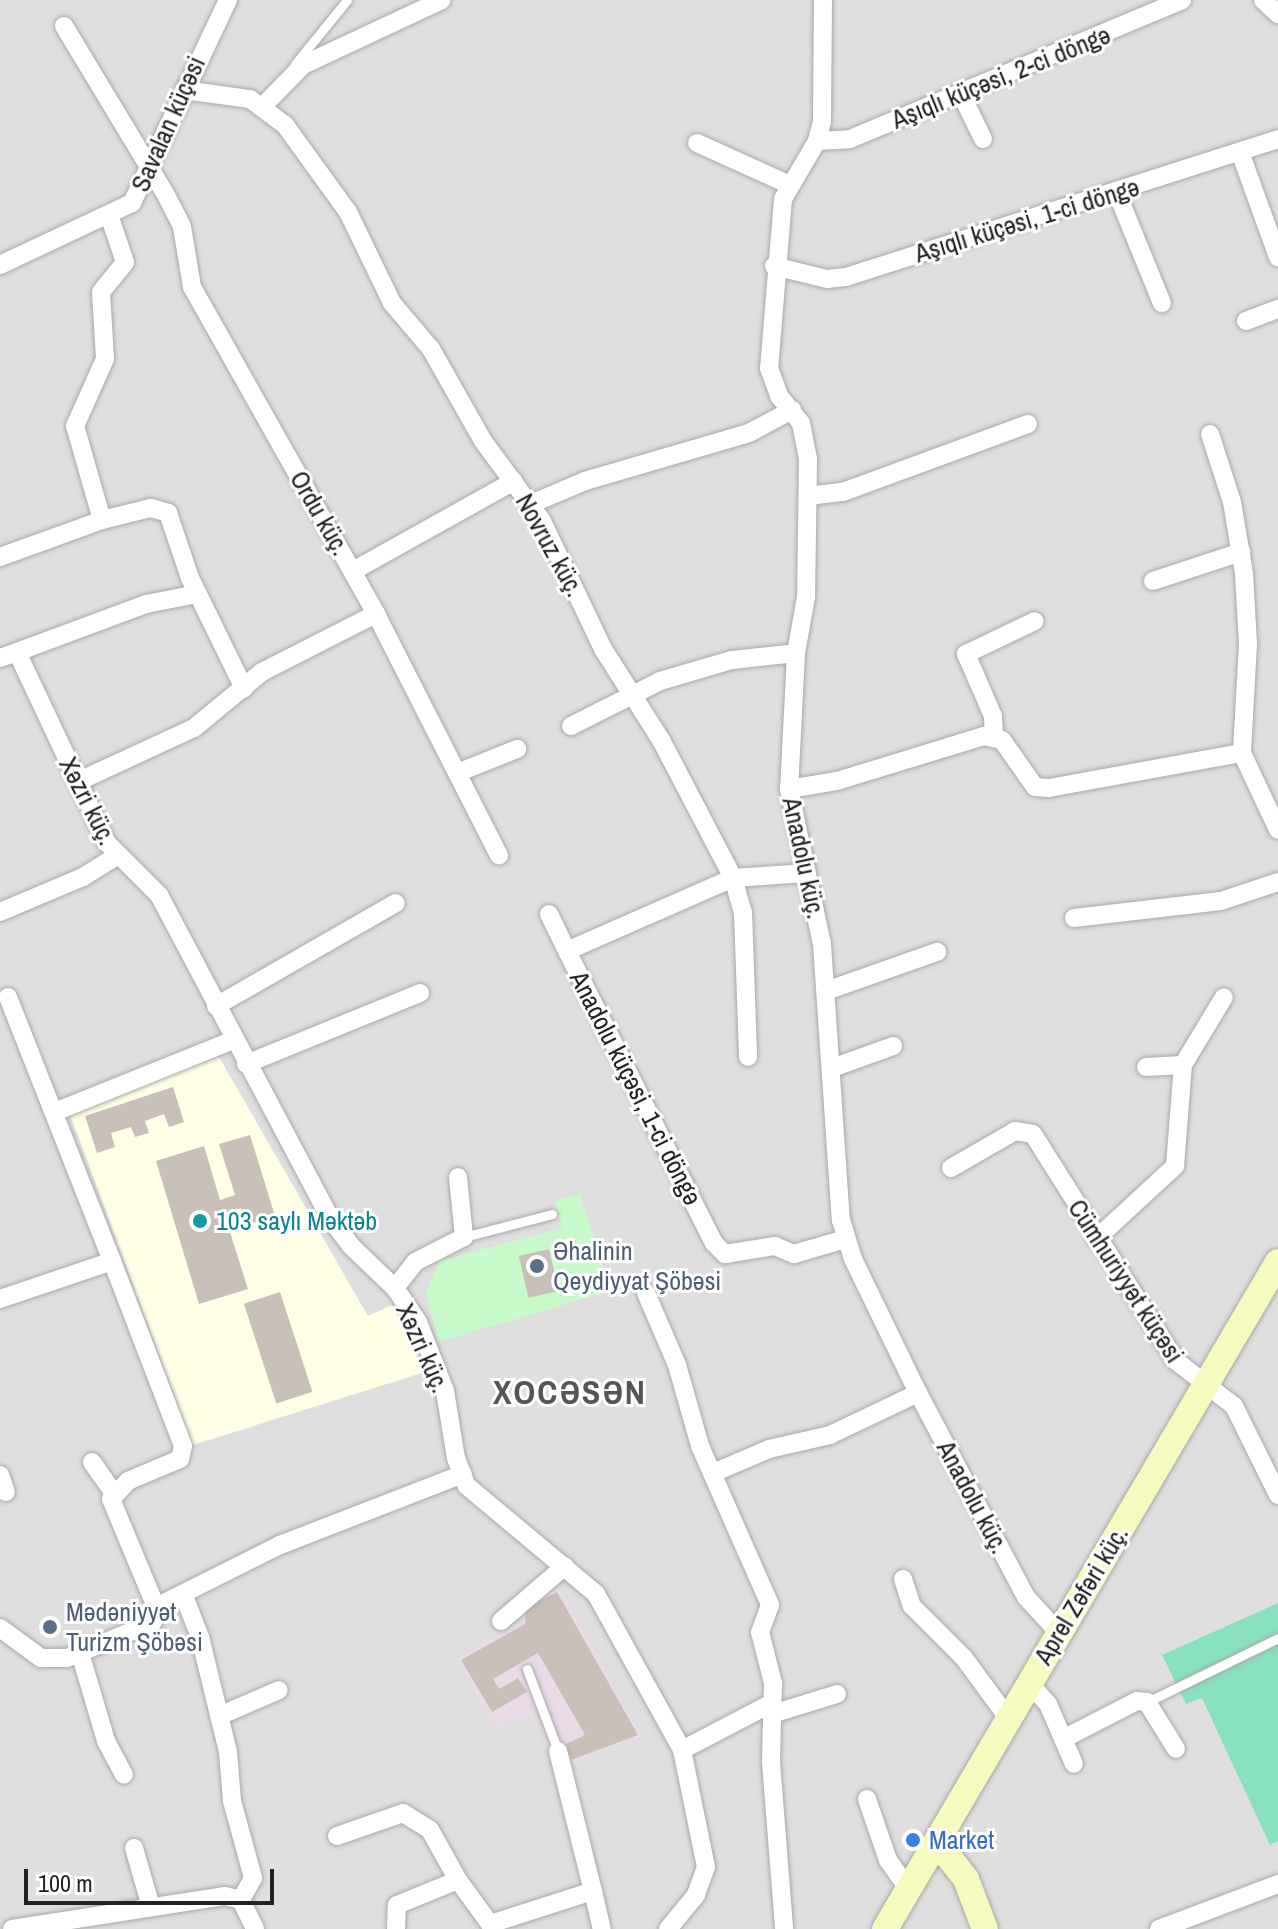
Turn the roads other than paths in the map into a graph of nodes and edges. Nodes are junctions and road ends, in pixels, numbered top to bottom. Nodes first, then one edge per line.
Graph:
1 (228, 0) edge
2 (347, 0) edge
3 (442, 0) edge
4 (823, 0) edge
5 (1182, 0) edge
6 (1263, 0) edge
7 (1278, 14) edge
8 (64, 26) dead end
9 (290, 74) junction
10 (184, 90) junction
11 (961, 94) junction
12 (264, 105) junction
13 (983, 139) dead end
14 (1278, 139) edge
15 (817, 141) junction
16 (697, 143) dead end
17 (1240, 152) junction
18 (151, 170) junction
19 (788, 184) junction
20 (1117, 193) junction
21 (110, 218) junction
22 (1278, 257) edge
23 (1, 263) edge
24 (774, 266) junction
25 (1162, 303) dead end
26 (1278, 309) edge
27 (1246, 321) dead end
28 (792, 410) junction
29 (1028, 424) dead end
30 (1210, 434) dead end
31 (514, 481) junction
32 (808, 496) junction
33 (531, 504) junction
34 (102, 520) junction
35 (1241, 552) junction
36 (0, 557) edge
37 (353, 571) junction
38 (1153, 581) dead end
39 (197, 594) junction
40 (376, 614) junction
41 (1035, 621) dead end
42 (796, 653) junction
43 (8, 655) edge
44 (244, 688) junction
45 (630, 695) junction
46 (571, 726) dead end
47 (994, 737) junction
48 (517, 749) dead end
49 (1242, 753) junction
50 (457, 773) junction
51 (77, 782) junction
52 (789, 789) junction
53 (1278, 830) edge
54 (499, 855) dead end
55 (116, 856) junction
56 (806, 873) junction
57 (733, 878) junction
58 (1278, 882) edge
59 (396, 903) dead end
60 (0, 912) edge
61 (549, 914) dead end
62 (1074, 918) dead end
63 (567, 951) junction
64 (937, 952) dead end
65 (826, 991) junction
66 (420, 993) dead end
67 (8, 997) dead end
68 (1224, 997) dead end
69 (216, 1006) junction
70 (226, 1043) dead end
71 (893, 1046) dead end
72 (748, 1057) dead end
73 (246, 1064) junction
74 (1183, 1065) junction
75 (1146, 1067) dead end
76 (832, 1068) junction
77 (57, 1111) junction
78 (951, 1168) dead end
79 (458, 1177) dead end
80 (552, 1214) dead end
81 (464, 1237) junction
82 (845, 1239) junction
83 (1096, 1239) junction
84 (112, 1261) junction
85 (1278, 1262) edge
86 (395, 1288) junction
87 (646, 1293) dead end
88 (0, 1299) edge
89 (1207, 1384) junction
90 (918, 1393) junction
91 (92, 1462) dead end
92 (713, 1473) junction
93 (463, 1474) junction
94 (113, 1492) junction
95 (1278, 1495) edge
96 (565, 1566) junction
97 (903, 1579) dead end
98 (184, 1596) junction
99 (161, 1608) junction
100 (501, 1621) dead end
101 (0, 1628) edge
102 (1059, 1633) junction
103 (1278, 1638) edge
104 (80, 1653) junction
105 (527, 1669) dead end
106 (1029, 1683) junction
107 (279, 1690) dead end
108 (837, 1694) dead end
109 (1147, 1702) junction
110 (772, 1708) junction
111 (219, 1716) junction
112 (1008, 1718) junction
113 (1063, 1739) junction
114 (1176, 1749) dead end
115 (682, 1750) junction
116 (558, 1751) joint
117 (1074, 1764) dead end
118 (124, 1775) dead end
119 (867, 1799) dead end
120 (337, 1836) dead end
121 (937, 1842) junction
122 (134, 1848) dead end
123 (458, 1880) junction
124 (1278, 1884) edge
125 (908, 1889) junction
126 (593, 1891) junction
127 (241, 1900) junction
128 (151, 1907) junction
129 (492, 1926) edge
130 (12, 1929) edge
131 (255, 1929) edge
132 (396, 1929) edge
133 (602, 1929) edge
134 (668, 1929) edge
135 (784, 1929) edge
136 (885, 1929) edge
137 (985, 1929) edge
138 (1159, 1929) edge

1 - 10 street, Savalan küçəsi
2 - 9 lane
3 - 9 street
4 - 15 street, Anadolu küç.
5 - 11 street, Aşıqlı küçəsi, 2-ci döngə
6 - 7 street
8 - 18 street, Ordu küç.
9 - 12 street
10 - 12 street
10 - 18 street, Savalan küçəsi
11 - 13 street
11 - 15 street, Aşıqlı küçəsi, 2-ci döngə
12 - 31 street, Novruz küç.
14 - 17 street, Aşıqlı küçəsi, 1-ci döngə
15 - 19 street, Anadolu küç.
16 - 19 street
17 - 20 street, Aşıqlı küçəsi, 1-ci döngə
17 - 22 street
18 - 21 street, Savalan küçəsi
18 - 37 street, Ordu küç.
19 - 24 street, Anadolu küç.
20 - 24 street, Aşıqlı küçəsi, 1-ci döngə
20 - 25 street
21 - 23 street, Savalan küçəsi
21 - 34 street
24 - 28 street, Anadolu küç.
26 - 27 street
28 - 32 street, Anadolu küç.
28 - 33 street
29 - 32 street
30 - 35 street
31 - 33 street, Novruz küç.
31 - 37 street
32 - 42 street, Anadolu küç.
33 - 45 street, Novruz küç.
34 - 36 street
34 - 39 street
35 - 38 street
35 - 49 street
37 - 40 street, Ordu küç.
39 - 43 street
39 - 44 street
40 - 44 street
40 - 50 street, Ordu küç.
41 - 47 street
42 - 45 street
42 - 52 street, Anadolu küç.
43 - 51 street, Xəzri küç.
44 - 51 street
45 - 46 street
45 - 57 street, Novruz küç.
47 - 49 street
47 - 52 street
48 - 50 street
49 - 53 street
50 - 54 street, Ordu küç.
51 - 55 street, Xəzri küç.
52 - 56 street, Anadolu küç.
55 - 60 street
55 - 69 street, Xəzri küç.
56 - 57 street, Anadolu küçəsi, 1-ci döngə
56 - 65 street, Anadolu küç.
57 - 63 street, Anadolu küçəsi, 1-ci döngə
57 - 72 street, Novruz küç.
58 - 62 street
59 - 69 street
61 - 63 street
63 - 82 street, Anadolu küçəsi, 1-ci döngə
64 - 65 street
65 - 76 street, Anadolu küç.
66 - 73 street
67 - 77 street
68 - 74 street
69 - 73 street, Xəzri küç.
70 - 77 street
71 - 76 street
73 - 86 street, Xəzri küç.
74 - 75 street
74 - 83 street
76 - 82 street, Anadolu küç.
77 - 84 street
78 - 83 street, Cümhuriyyət küçəsi
79 - 81 street
80 - 81 lane
81 - 86 street
82 - 90 street, Anadolu küç.
83 - 89 street, Cümhuriyyət küçəsi
84 - 88 street
84 - 94 street
85 - 89 street, Aprel Zəfəri küç.
86 - 93 street, Xəzri küç.
87 - 92 street
89 - 95 street, Cümhuriyyət küçəsi
89 - 102 street, Aprel Zəfəri küç.
90 - 92 street
90 - 102 street, Anadolu küç.
91 - 94 street
92 - 110 street
93 - 96 street, Xəzri küç.
93 - 98 street
94 - 99 street
96 - 100 street
96 - 115 street, Xəzri küç.
97 - 112 street
98 - 99 street
98 - 111 street
99 - 104 street
101 - 104 street
102 - 106 street, Aprel Zəfəri küç.
103 - 109 lane
104 - 118 street
105 - 116 lane
106 - 112 street, Aprel Zəfəri küç.
106 - 113 street
107 - 111 street
108 - 110 street
109 - 113 street
109 - 114 street
110 - 115 street
110 - 135 street
111 - 127 street
112 - 121 street, Aprel Zəfəri küç.
113 - 117 street
115 - 134 street, Xəzri küç.
116 - 126 street
119 - 125 street
120 - 123 street
121 - 125 street, Aprel Zəfəri küç.
121 - 137 street
122 - 128 street
123 - 129 street
123 - 132 street
124 - 138 street
125 - 136 street, Aprel Zəfəri küç.
126 - 129 street
126 - 133 street
127 - 128 street
127 - 131 street
128 - 130 street

